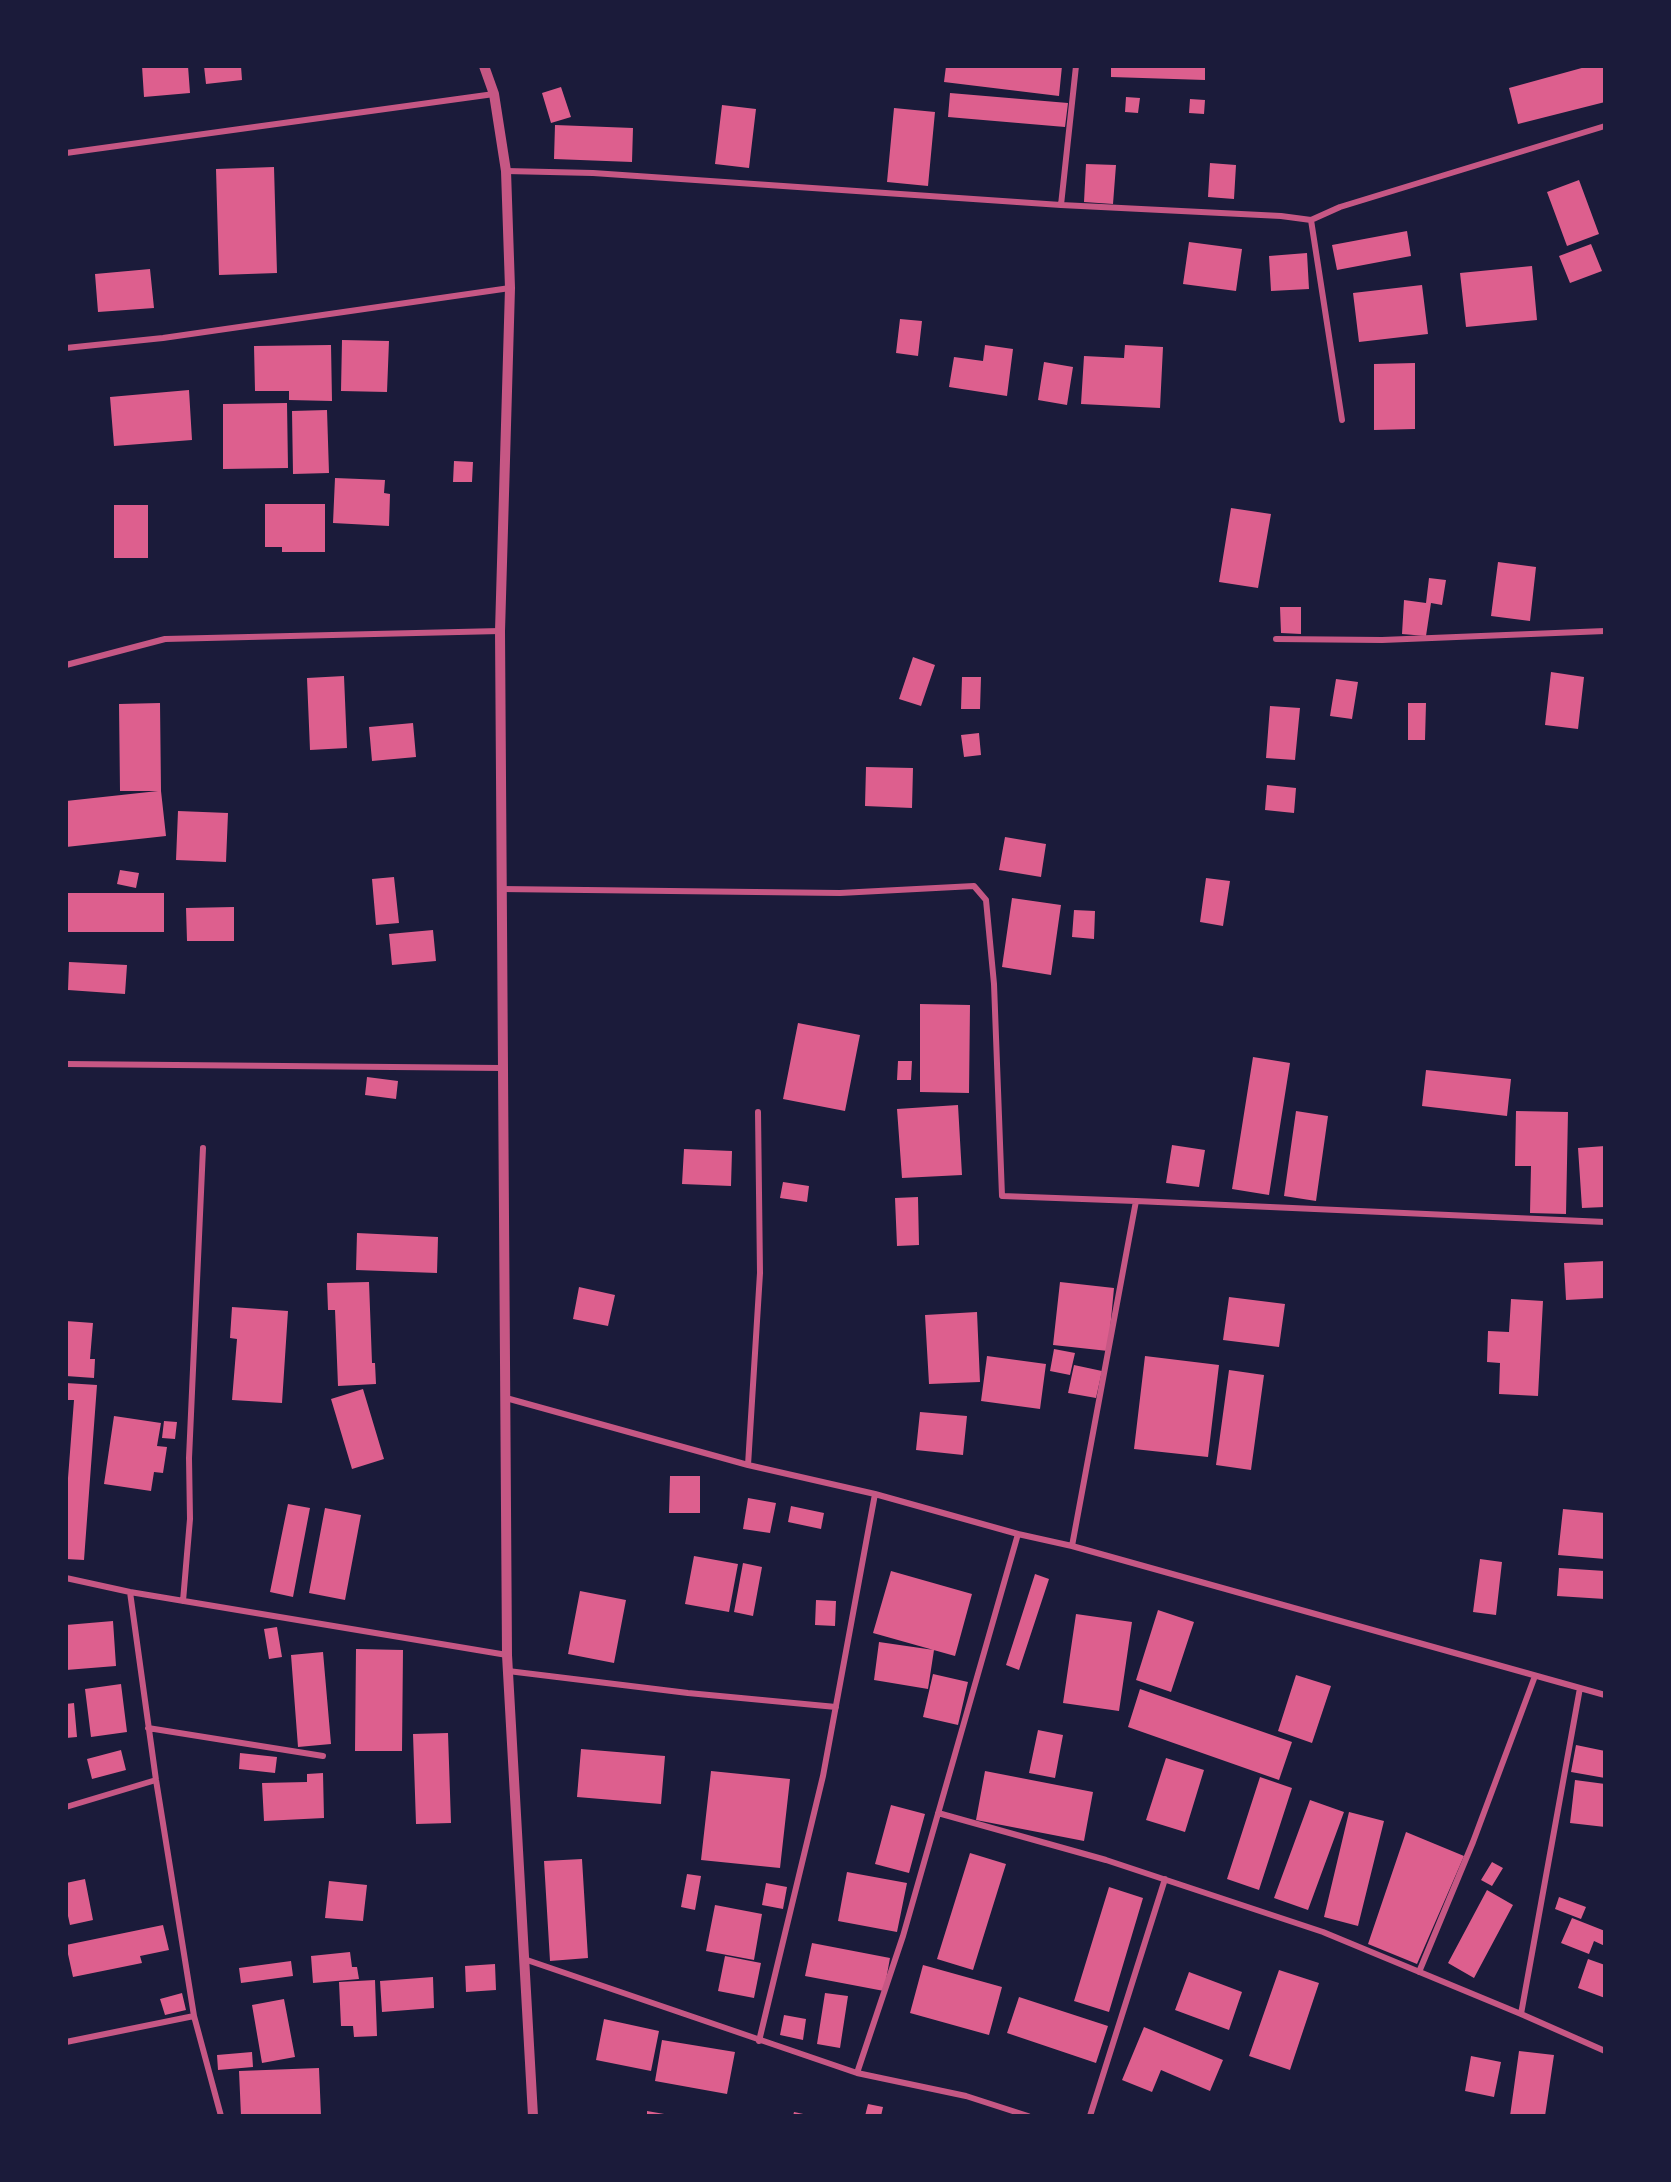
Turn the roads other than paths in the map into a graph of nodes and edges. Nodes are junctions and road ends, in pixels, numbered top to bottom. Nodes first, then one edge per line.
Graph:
1 (484, 66) edge
2 (1076, 66) edge
3 (494, 94) junction
4 (1605, 126) edge
5 (66, 153) edge
6 (506, 171) junction
7 (1061, 206) junction
8 (1311, 220) junction
9 (510, 288) junction
10 (66, 348) edge
11 (1342, 420) dead end
12 (500, 631) junction
13 (1605, 631) edge
14 (1276, 639) dead end
15 (66, 665) edge
16 (501, 889) junction
17 (66, 1064) edge
18 (502, 1068) junction
19 (758, 1112) dead end
20 (203, 1148) dead end
21 (1136, 1201) junction
22 (1605, 1222) edge
23 (506, 1398) junction
24 (748, 1465) junction
25 (875, 1494) junction
26 (1018, 1534) junction
27 (1072, 1546) junction
28 (66, 1578) edge
29 (130, 1592) junction
30 (183, 1601) junction
31 (507, 1655) junction
32 (507, 1671) junction
33 (1535, 1676) junction
34 (1580, 1689) junction
35 (1605, 1695) edge
36 (836, 1707) junction
37 (148, 1728) junction
38 (323, 1756) dead end
39 (156, 1780) junction
40 (66, 1807) edge
41 (938, 1813) junction
42 (1165, 1879) junction
43 (524, 1959) junction
44 (1419, 1971) junction
45 (1521, 2014) junction
46 (194, 2016) junction
47 (759, 2041) junction
48 (66, 2042) edge
49 (1605, 2051) edge
50 (857, 2073) junction
51 (221, 2116) edge
52 (533, 2116) edge
53 (1028, 2116) edge
54 (1090, 2116) edge

1 - 3 street
2 - 7 street
3 - 5 street
3 - 6 street
4 - 8 street
6 - 7 street
6 - 9 street
7 - 8 street
8 - 11 street
9 - 10 street
9 - 12 street
12 - 15 street
12 - 16 street
13 - 14 street
16 - 18 street
16 - 21 street
17 - 18 street
18 - 23 street
19 - 24 street
20 - 30 street
21 - 22 street
21 - 27 street
23 - 24 street
23 - 31 street
24 - 25 street
25 - 26 street
25 - 36 street
26 - 27 street
26 - 41 street
27 - 33 street
28 - 29 street
29 - 30 street
29 - 37 street
30 - 31 street
31 - 32 street
32 - 36 street
32 - 43 street
33 - 34 street
33 - 44 street
34 - 35 street
34 - 45 street
36 - 47 street
37 - 38 street
37 - 39 street
39 - 40 street
39 - 46 street
41 - 42 street
41 - 50 street
42 - 44 street
42 - 54 street
43 - 47 street
43 - 52 street
44 - 45 street
45 - 49 street
46 - 48 street
46 - 51 street
47 - 50 street
50 - 53 street

